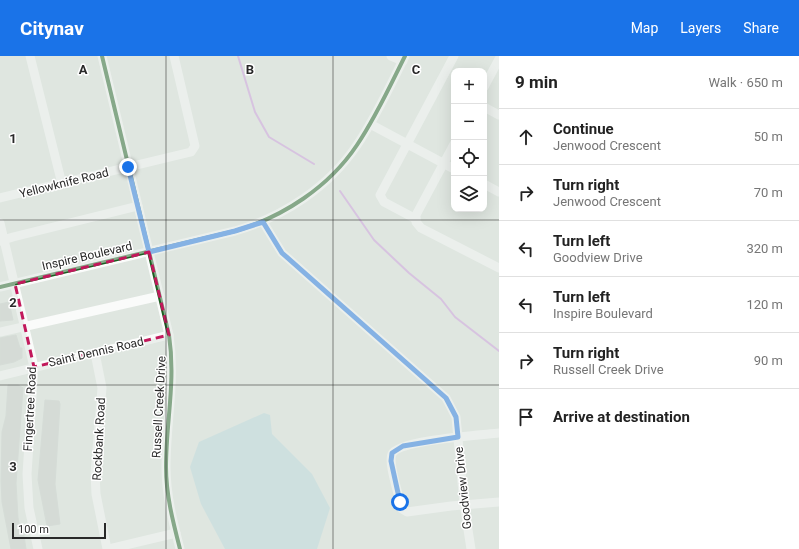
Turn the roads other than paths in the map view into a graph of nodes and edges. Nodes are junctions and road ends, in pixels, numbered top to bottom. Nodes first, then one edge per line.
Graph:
1 (30, 56) edge
2 (102, 56) edge
3 (174, 56) edge
4 (391, 56) edge
5 (454, 56) edge
6 (404, 58) edge
7 (499, 59) edge
8 (487, 82) edge
9 (487, 109) edge
10 (499, 115) edge
11 (370, 124) junction
12 (407, 144) junction
13 (451, 150) edge
14 (444, 163) junction
15 (128, 167) junction
16 (451, 167) edge
17 (62, 184) junction
18 (487, 186) edge
19 (499, 192) edge
20 (0, 198) edge
21 (138, 206) junction
22 (416, 219) junction
23 (263, 222) junction
24 (0, 223) edge
25 (2, 241) edge
26 (149, 252) junction
27 (499, 268) edge
28 (15, 284) junction
29 (0, 287) edge
30 (160, 296) junction
31 (25, 327) junction
32 (0, 332) edge
33 (169, 335) junction
34 (95, 354) junction
35 (34, 367) junction
36 (0, 376) edge
37 (499, 433) edge
38 (458, 437) junction
39 (499, 502) edge
40 (464, 504) junction
41 (176, 533) junction
42 (38, 549) edge
43 (108, 549) edge
44 (180, 549) edge
45 (471, 549) edge

1 - 17 street
2 - 15 street, Russell Creek Drive
3 - 15 street, Yellowknife Road
4 - 6 street
5 - 12 street
6 - 11 street, Inspire Boulevard
7 - 8 street
9 - 10 street
11 - 12 street
11 - 23 street, Inspire Boulevard
12 - 14 street
12 - 22 street
13 - 14 street
14 - 16 street
14 - 22 street
15 - 17 street, Yellowknife Road
15 - 21 street, Russell Creek Drive
17 - 20 street, Yellowknife Road
18 - 19 street
21 - 25 street
21 - 26 street, Russell Creek Drive
22 - 27 street
23 - 26 street, Inspire Boulevard
23 - 38 street, Goodview Drive
24 - 25 street, Fingertree Road
25 - 28 street, Fingertree Road
26 - 28 street, Inspire Boulevard
26 - 30 street, Russell Creek Drive
28 - 29 street, Inspire Boulevard
28 - 31 street, Fingertree Road
30 - 31 street
30 - 33 street, Russell Creek Drive
31 - 32 street
31 - 35 street, Fingertree Road
33 - 34 street, Saint Dennis Road
33 - 41 street, Russell Creek Drive
34 - 35 street, Saint Dennis Road
34 - 43 street, Rockbank Road
35 - 36 street, Saint Dennis Road
35 - 42 street, Fingertree Road
37 - 38 street
38 - 40 street, Goodview Drive
38 - 40 street
39 - 40 street
40 - 45 street, Goodview Drive
41 - 43 street
41 - 44 street, Russell Creek Drive

